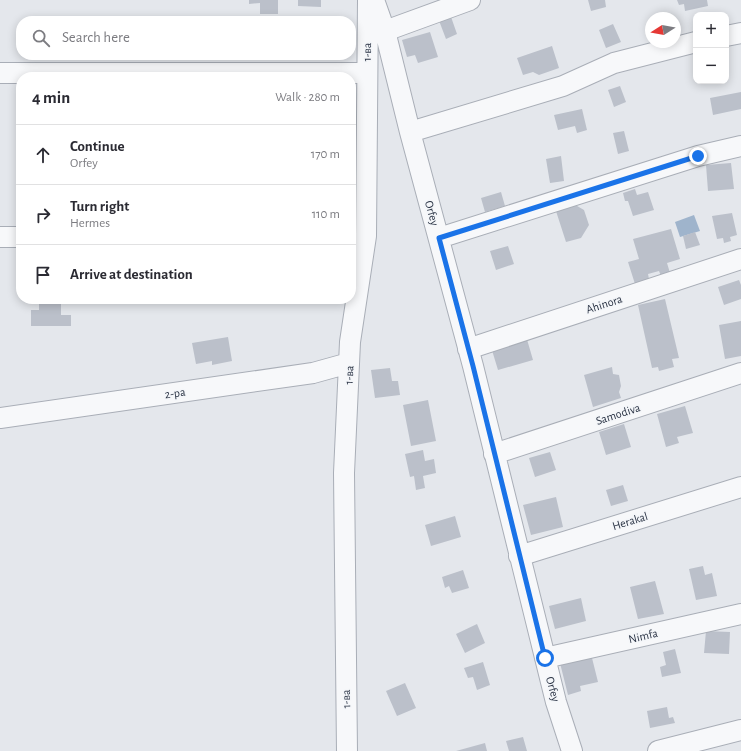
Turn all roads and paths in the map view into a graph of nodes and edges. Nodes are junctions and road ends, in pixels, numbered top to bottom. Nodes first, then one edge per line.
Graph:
1 (368, 0) edge
2 (374, 0) edge
3 (470, 0) edge
4 (385, 31) junction
5 (741, 33) edge
6 (729, 35) edge
7 (693, 43) edge
8 (0, 73) edge
9 (16, 73) edge
10 (356, 73) edge
11 (367, 73) junction
12 (410, 132) junction
13 (741, 146) edge
14 (0, 237) edge
15 (16, 237) edge
16 (358, 237) edge
17 (439, 238) junction
18 (741, 259) edge
19 (356, 263) edge
20 (353, 304) edge
21 (468, 349) junction
22 (349, 363) junction
23 (741, 373) edge
24 (0, 418) edge
25 (494, 454) junction
26 (741, 487) edge
27 (519, 556) junction
28 (741, 614) edge
29 (545, 658) junction
30 (741, 730) edge
31 (347, 751) edge
32 (572, 751) edge
33 (658, 751) edge

1 - 11 street, 1-ва
2 - 4 street, Orfey
3 - 4 street
4 - 12 street, Orfey
5 - 6 street
7 - 12 street
8 - 9 street
10 - 11 street
11 - 16 street, 1-ва
12 - 17 street, Orfey
13 - 17 street
14 - 15 street
16 - 19 street, 1-ва
17 - 21 street, Orfey
18 - 21 street, Ahinora
20 - 22 street, 1-ва
21 - 25 street, Orfey
22 - 24 street, 2-ра
22 - 31 street, 1-ва
23 - 25 street, Samodiva
25 - 27 street, Orfey
26 - 27 street, Herakal
27 - 29 street, Orfey
28 - 29 street, Nimfa
29 - 32 street, Orfey
30 - 33 street

